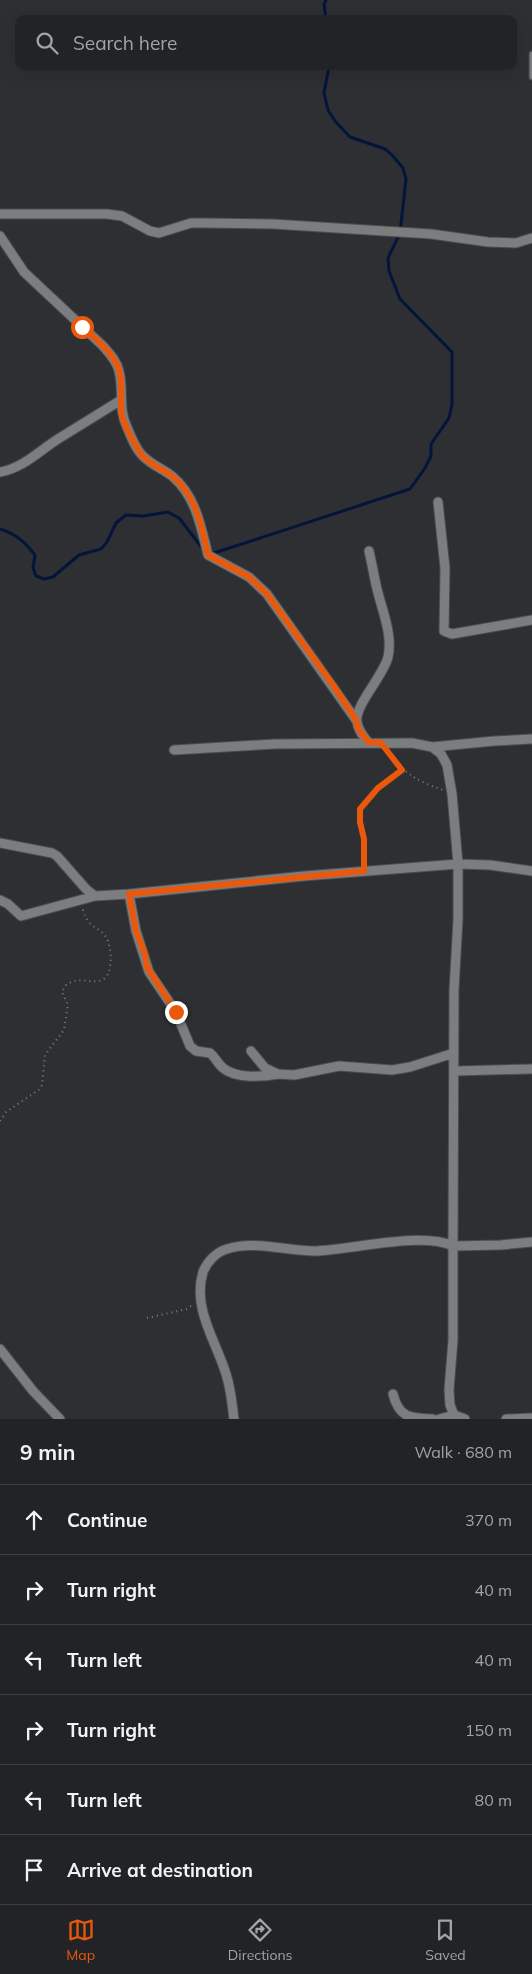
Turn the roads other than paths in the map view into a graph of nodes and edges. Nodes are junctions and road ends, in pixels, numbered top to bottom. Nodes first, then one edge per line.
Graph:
1 (532, 54) edge
2 (532, 77) edge
3 (0, 214) edge
4 (0, 236) edge
5 (532, 238) edge
6 (121, 400) junction
7 (0, 472) edge
8 (438, 502) dead end
9 (369, 551) dead end
10 (532, 620) edge
11 (356, 720) junction
12 (532, 739) edge
13 (368, 742) junction
14 (432, 747) junction
15 (174, 750) dead end
16 (0, 843) edge
17 (458, 864) junction
18 (532, 871) edge
19 (129, 894) junction
20 (95, 896) junction
21 (0, 900) edge
22 (251, 1051) dead end
23 (454, 1053) junction
24 (532, 1069) edge
25 (455, 1072) junction
26 (278, 1074) junction
27 (532, 1242) edge
28 (453, 1246) junction
29 (0, 1349) edge
30 (393, 1394) dead end
31 (454, 1416) junction
32 (532, 1418) edge
33 (60, 1419) edge
34 (234, 1419) edge
35 (433, 1419) edge
36 (441, 1419) edge
37 (465, 1419) edge
38 (506, 1419) edge

1 - 2 lane
3 - 5 street
4 - 6 street
6 - 7 street
6 - 11 street
8 - 10 street
9 - 11 street
11 - 13 street
12 - 14 street
13 - 14 street
13 - 15 street
14 - 17 street
16 - 20 street
17 - 18 street
17 - 19 street
17 - 23 street
19 - 20 street
19 - 26 street
20 - 21 street
22 - 26 street
23 - 25 street
23 - 26 street
24 - 25 street
25 - 28 street
27 - 28 street
28 - 31 street
28 - 34 street
29 - 33 street
30 - 35 street
31 - 36 street
31 - 37 street
32 - 38 street

